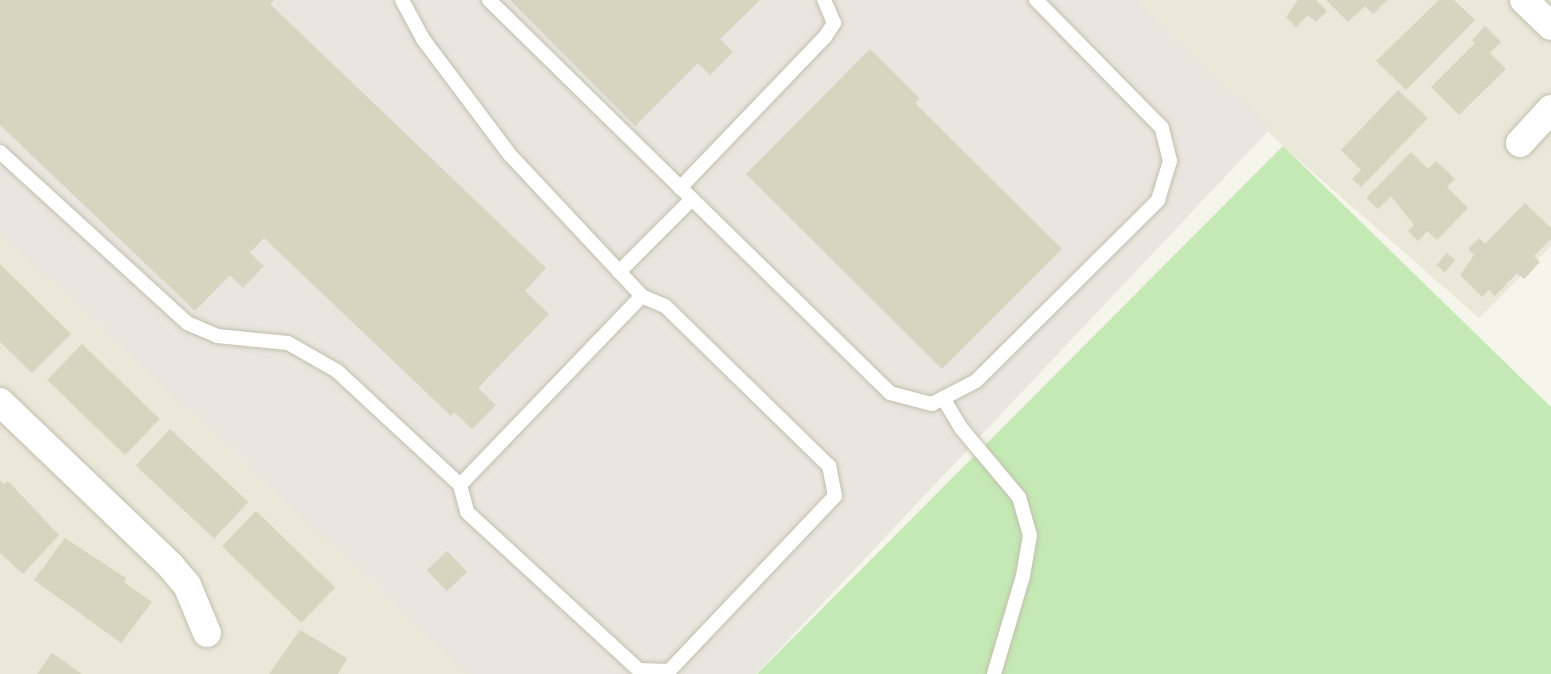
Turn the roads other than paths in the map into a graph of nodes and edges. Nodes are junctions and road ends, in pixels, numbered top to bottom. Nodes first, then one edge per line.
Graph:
1 (402, 0) edge
2 (489, 0) edge
3 (825, 0) edge
4 (1036, 0) edge
5 (1524, 0) edge
6 (1551, 26) edge
7 (1551, 109) edge
8 (1520, 143) dead end
9 (0, 152) edge
10 (680, 188) junction
11 (692, 199) junction
12 (619, 272) junction
13 (642, 296) junction
14 (943, 398) junction
15 (0, 402) edge
16 (460, 486) junction
17 (207, 633) dead end
18 (994, 674) edge

1 - 12 lane
2 - 10 lane
3 - 10 lane
4 - 14 lane
5 - 6 street
7 - 8 street
9 - 16 lane
10 - 11 lane
11 - 12 lane
11 - 14 lane
12 - 13 lane
13 - 16 lane
13 - 16 lane
14 - 18 lane
15 - 17 street

